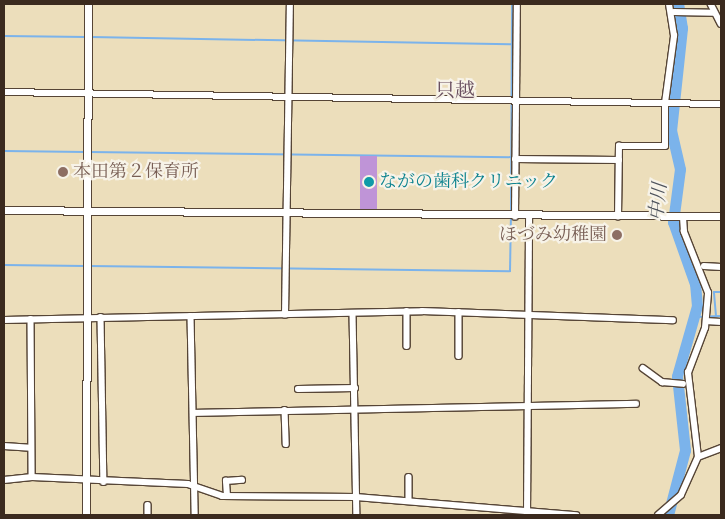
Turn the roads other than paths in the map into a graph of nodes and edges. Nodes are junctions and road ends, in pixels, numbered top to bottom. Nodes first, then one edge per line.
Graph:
1 (88, 4) edge
2 (290, 4) edge
3 (516, 4) edge
4 (669, 4) edge
5 (711, 4) edge
6 (678, 12) junction
7 (713, 12) junction
8 (721, 24) edge
9 (4, 92) edge
10 (88, 92) junction
11 (288, 96) junction
12 (515, 101) junction
13 (665, 103) junction
14 (721, 104) edge
15 (516, 159) junction
16 (619, 160) junction
17 (4, 210) edge
18 (85, 212) junction
19 (287, 214) junction
20 (721, 216) edge
21 (515, 217) junction
22 (618, 217) junction
23 (529, 218) junction
24 (683, 218) junction
25 (704, 266) dead end
26 (721, 267) edge
27 (407, 311) junction
28 (459, 312) junction
29 (353, 314) junction
30 (285, 315) junction
31 (526, 315) junction
32 (191, 316) junction
33 (84, 317) junction
34 (101, 317) junction
35 (31, 319) junction
36 (4, 320) edge
37 (673, 320) dead end
38 (706, 321) junction
39 (721, 322) edge
40 (407, 346) dead end
41 (460, 356) dead end
42 (643, 368) dead end
43 (688, 373) junction
44 (681, 384) junction
45 (355, 388) junction
46 (298, 389) dead end
47 (636, 404) dead end
48 (528, 406) junction
49 (356, 408) junction
50 (285, 410) junction
51 (193, 413) junction
52 (692, 414) junction
53 (286, 444) dead end
54 (4, 446) edge
55 (30, 448) junction
56 (721, 448) edge
57 (698, 457) junction
58 (32, 477) junction
59 (409, 477) dead end
60 (4, 480) edge
61 (242, 480) dead end
62 (86, 482) junction
63 (104, 482) junction
64 (194, 485) junction
65 (227, 496) junction
66 (356, 497) junction
67 (409, 502) junction
68 (148, 506) dead end
69 (527, 513) edge
70 (86, 515) edge
71 (148, 515) edge
72 (195, 515) edge
73 (357, 515) edge
74 (576, 515) edge
75 (658, 515) edge

1 - 10 street
2 - 11 street
3 - 12 street
4 - 6 street
5 - 7 street
6 - 7 street
6 - 13 street
7 - 8 street
9 - 10 street
10 - 11 street
10 - 18 street
11 - 12 street
11 - 19 street
12 - 13 street
12 - 15 street
13 - 14 street
13 - 16 street
15 - 16 street
15 - 21 street
16 - 22 street
17 - 18 street
18 - 19 street
18 - 33 street
19 - 21 street
19 - 30 street
20 - 24 street
21 - 23 street
22 - 23 street
22 - 24 street
23 - 31 street
24 - 38 street
25 - 26 street
27 - 28 street
27 - 29 street
27 - 40 street
28 - 31 street
28 - 41 street
29 - 30 street
29 - 45 street
30 - 32 street
31 - 37 street
31 - 48 street
32 - 34 street
32 - 51 street
33 - 34 street
33 - 35 street
33 - 62 street
34 - 63 street
35 - 36 street
35 - 55 street
38 - 39 street
38 - 43 street
42 - 44 street
43 - 44 street
43 - 52 street
44 - 52 street
45 - 46 street
45 - 49 street
47 - 48 street
48 - 49 street
48 - 69 street
49 - 50 street
49 - 66 street
50 - 51 street
50 - 53 street
51 - 64 street
52 - 57 street
54 - 55 street
55 - 58 street
56 - 57 street
57 - 75 street
58 - 60 street
58 - 62 street
59 - 67 street
61 - 65 street
62 - 63 street
62 - 70 street
63 - 64 street
64 - 65 street
64 - 72 street
65 - 66 street
66 - 67 street
66 - 73 street
67 - 69 street
68 - 71 street
69 - 74 street

